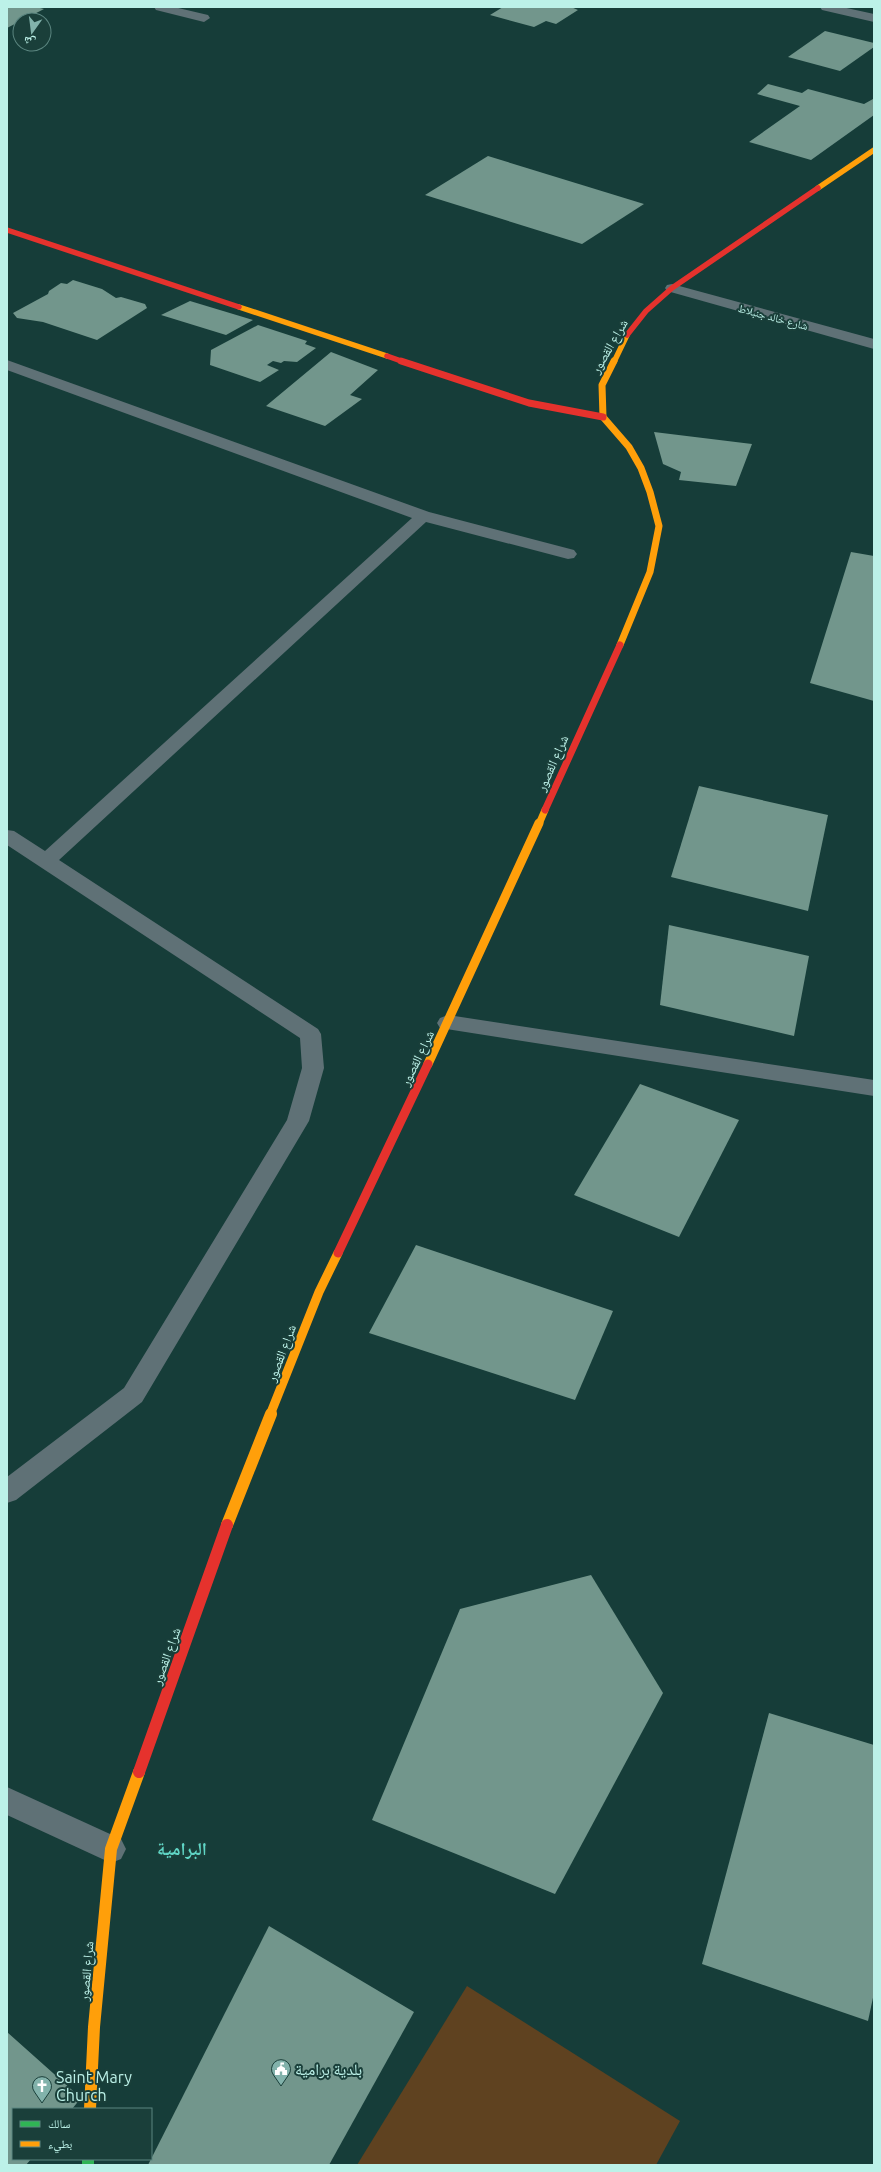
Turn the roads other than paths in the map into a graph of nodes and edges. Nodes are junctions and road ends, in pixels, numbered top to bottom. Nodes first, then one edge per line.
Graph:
1 (160, 7) edge
2 (826, 7) edge
3 (204, 18) dead end
4 (874, 18) edge
5 (874, 150) edge
6 (7, 230) edge
7 (672, 288) junction
8 (874, 344) edge
9 (7, 365) edge
10 (603, 417) junction
11 (423, 516) junction
12 (568, 554) dead end
13 (7, 836) edge
14 (46, 861) junction
15 (448, 1023) junction
16 (874, 1088) edge
17 (7, 1492) edge
18 (7, 1801) edge
19 (111, 1849) junction
20 (90, 2108) edge

1 - 3 street
2 - 4 street
5 - 7 street, شراع القصور
6 - 10 street
7 - 8 street, شارع خالد جنبلاط
7 - 10 street, شراع القصور
9 - 11 street
10 - 15 street, شراع القصور
11 - 12 street
11 - 14 street
13 - 14 street
14 - 17 street
15 - 16 street
15 - 19 street, شراع القصور
18 - 19 street
19 - 20 street, شراع القصور

